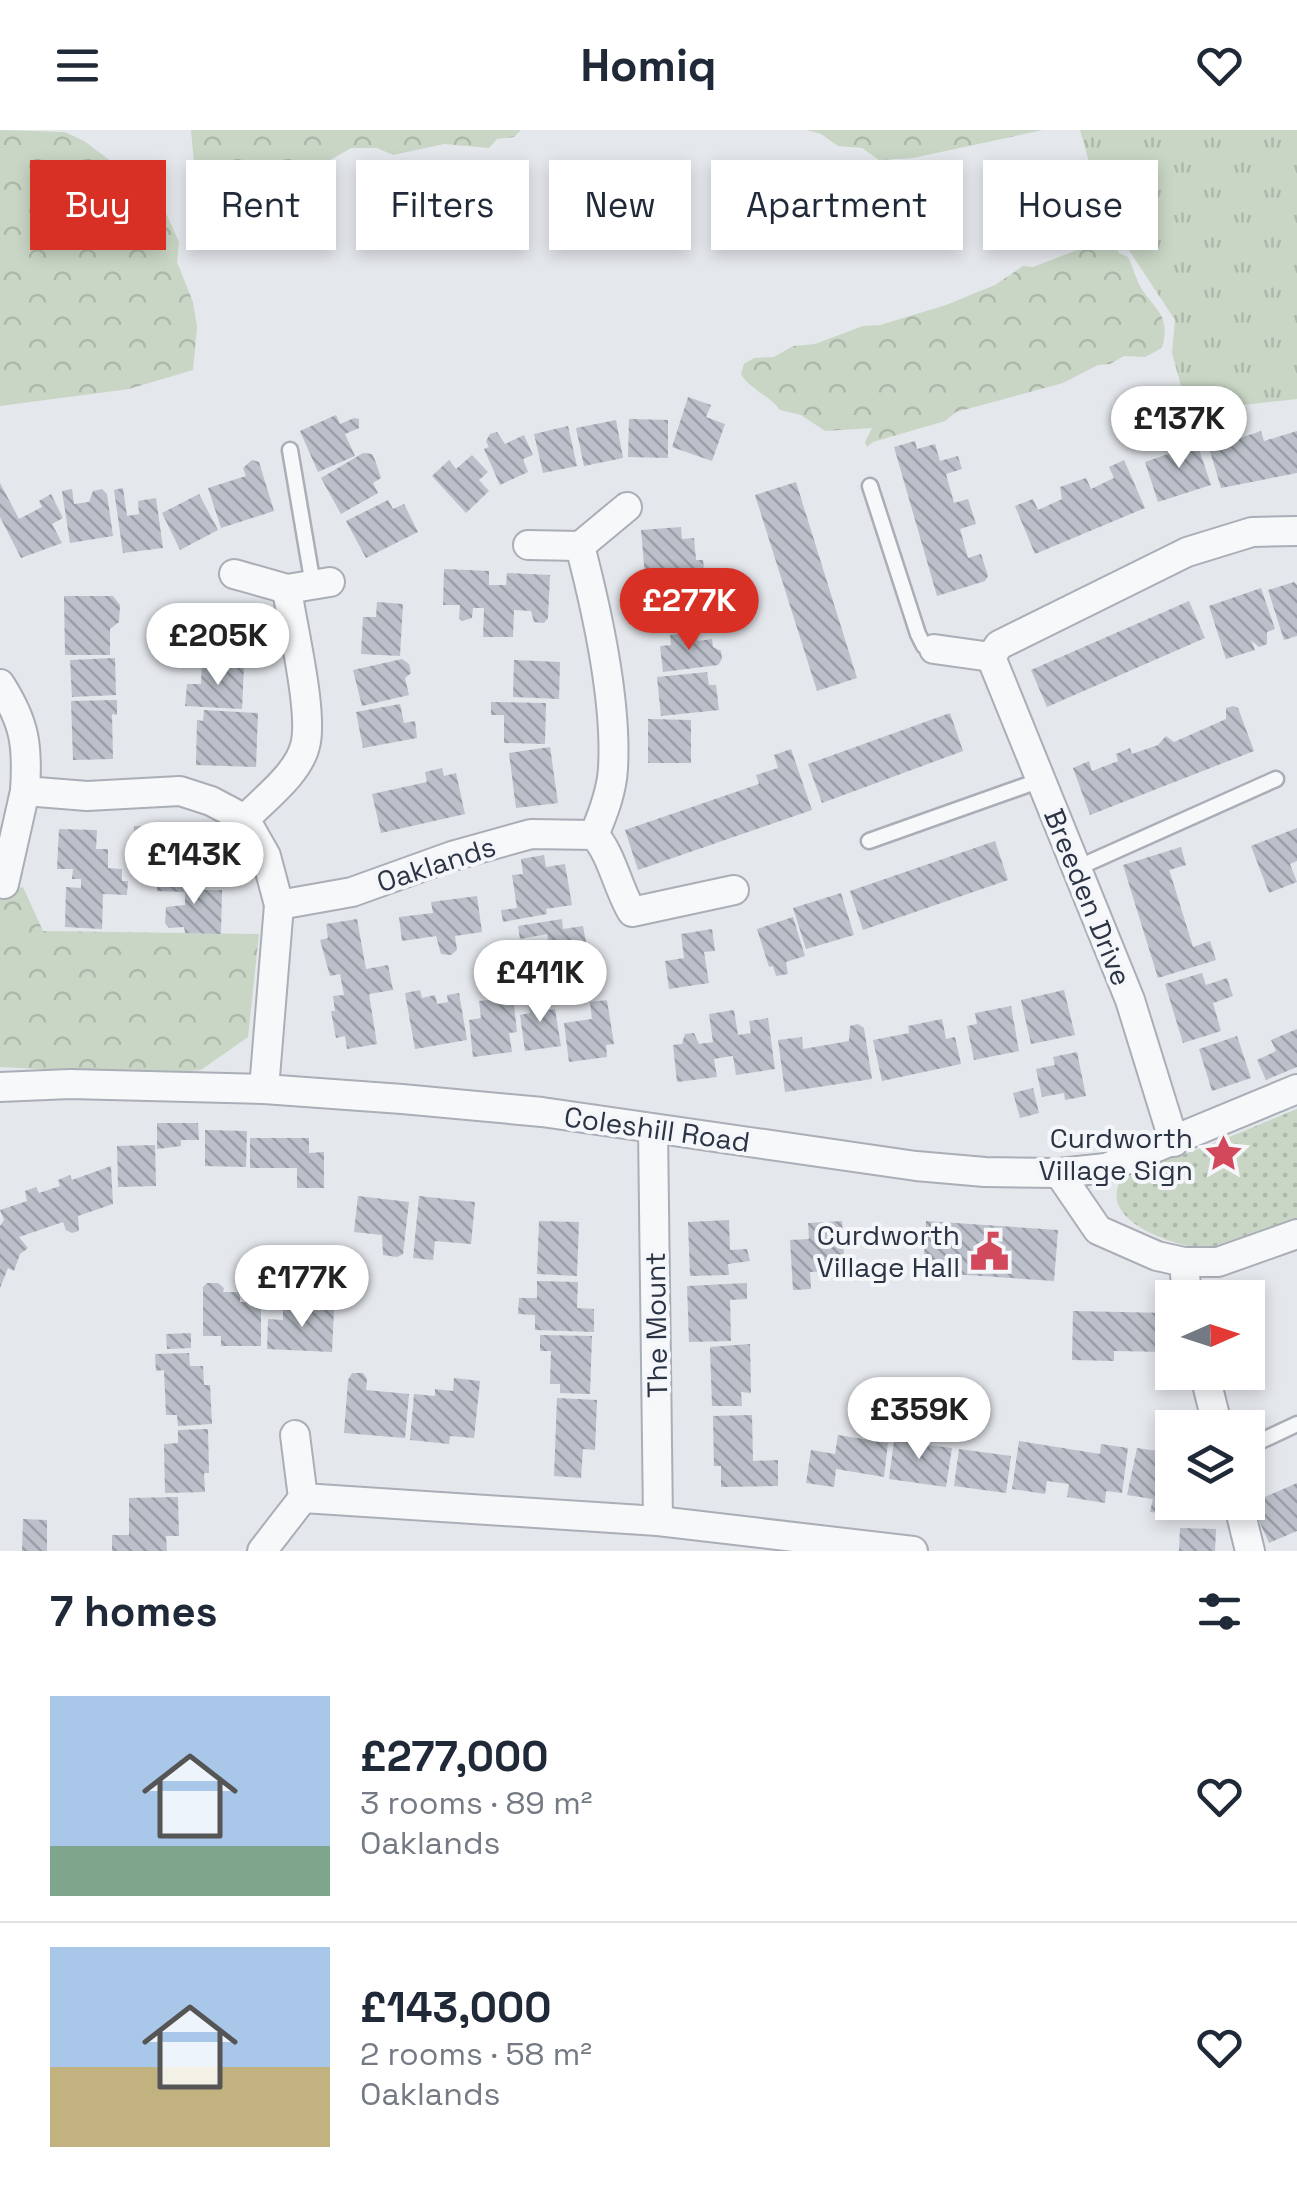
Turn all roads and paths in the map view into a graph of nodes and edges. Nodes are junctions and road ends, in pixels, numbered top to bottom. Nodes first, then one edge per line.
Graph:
1 (290, 450) dead end
2 (870, 486) dead end
3 (627, 507) dead end
4 (1297, 531) edge
5 (528, 545) dead end
6 (580, 546) junction
7 (234, 574) dead end
8 (310, 585) junction
9 (934, 649) joint
10 (992, 657) junction
11 (0, 684) edge
12 (1276, 779) dead end
13 (1041, 780) junction
14 (26, 791) junction
15 (245, 820) junction
16 (594, 835) junction
17 (869, 841) dead end
18 (1077, 868) junction
19 (4, 884) dead end
20 (734, 890) dead end
21 (279, 905) junction
22 (0, 1087) edge
23 (1297, 1089) edge
24 (264, 1090) junction
25 (654, 1129) junction
26 (1174, 1142) junction
27 (1059, 1173) junction
28 (1297, 1234) edge
29 (1184, 1262) junction
30 (1186, 1280) edge
31 (1297, 1424) edge
32 (296, 1436) dead end
33 (1265, 1439) edge
34 (303, 1498) junction
35 (1242, 1520) edge
36 (658, 1521) junction
37 (262, 1551) edge
38 (913, 1551) edge
39 (1250, 1551) edge

1 - 8 lane
2 - 9 lane
3 - 6 street
4 - 10 street
5 - 6 street
6 - 16 street
7 - 8 street
8 - 15 street
9 - 10 street
10 - 13 street, Breeden Drive
11 - 14 street
12 - 18 lane
13 - 17 lane
13 - 18 street, Breeden Drive
14 - 15 street
14 - 19 street
15 - 21 street
16 - 20 street
16 - 21 street, Oaklands
18 - 26 street, Breeden Drive
21 - 24 street
22 - 24 street, Coleshill Road
23 - 26 street, Coleshill Road
24 - 25 street, Coleshill Road
25 - 27 street, Coleshill Road
25 - 36 street, The Mount
26 - 27 street, Coleshill Road
27 - 29 street
28 - 29 street
29 - 30 street
31 - 33 lane
32 - 34 street
34 - 36 street
34 - 37 street
35 - 39 street
36 - 38 street

